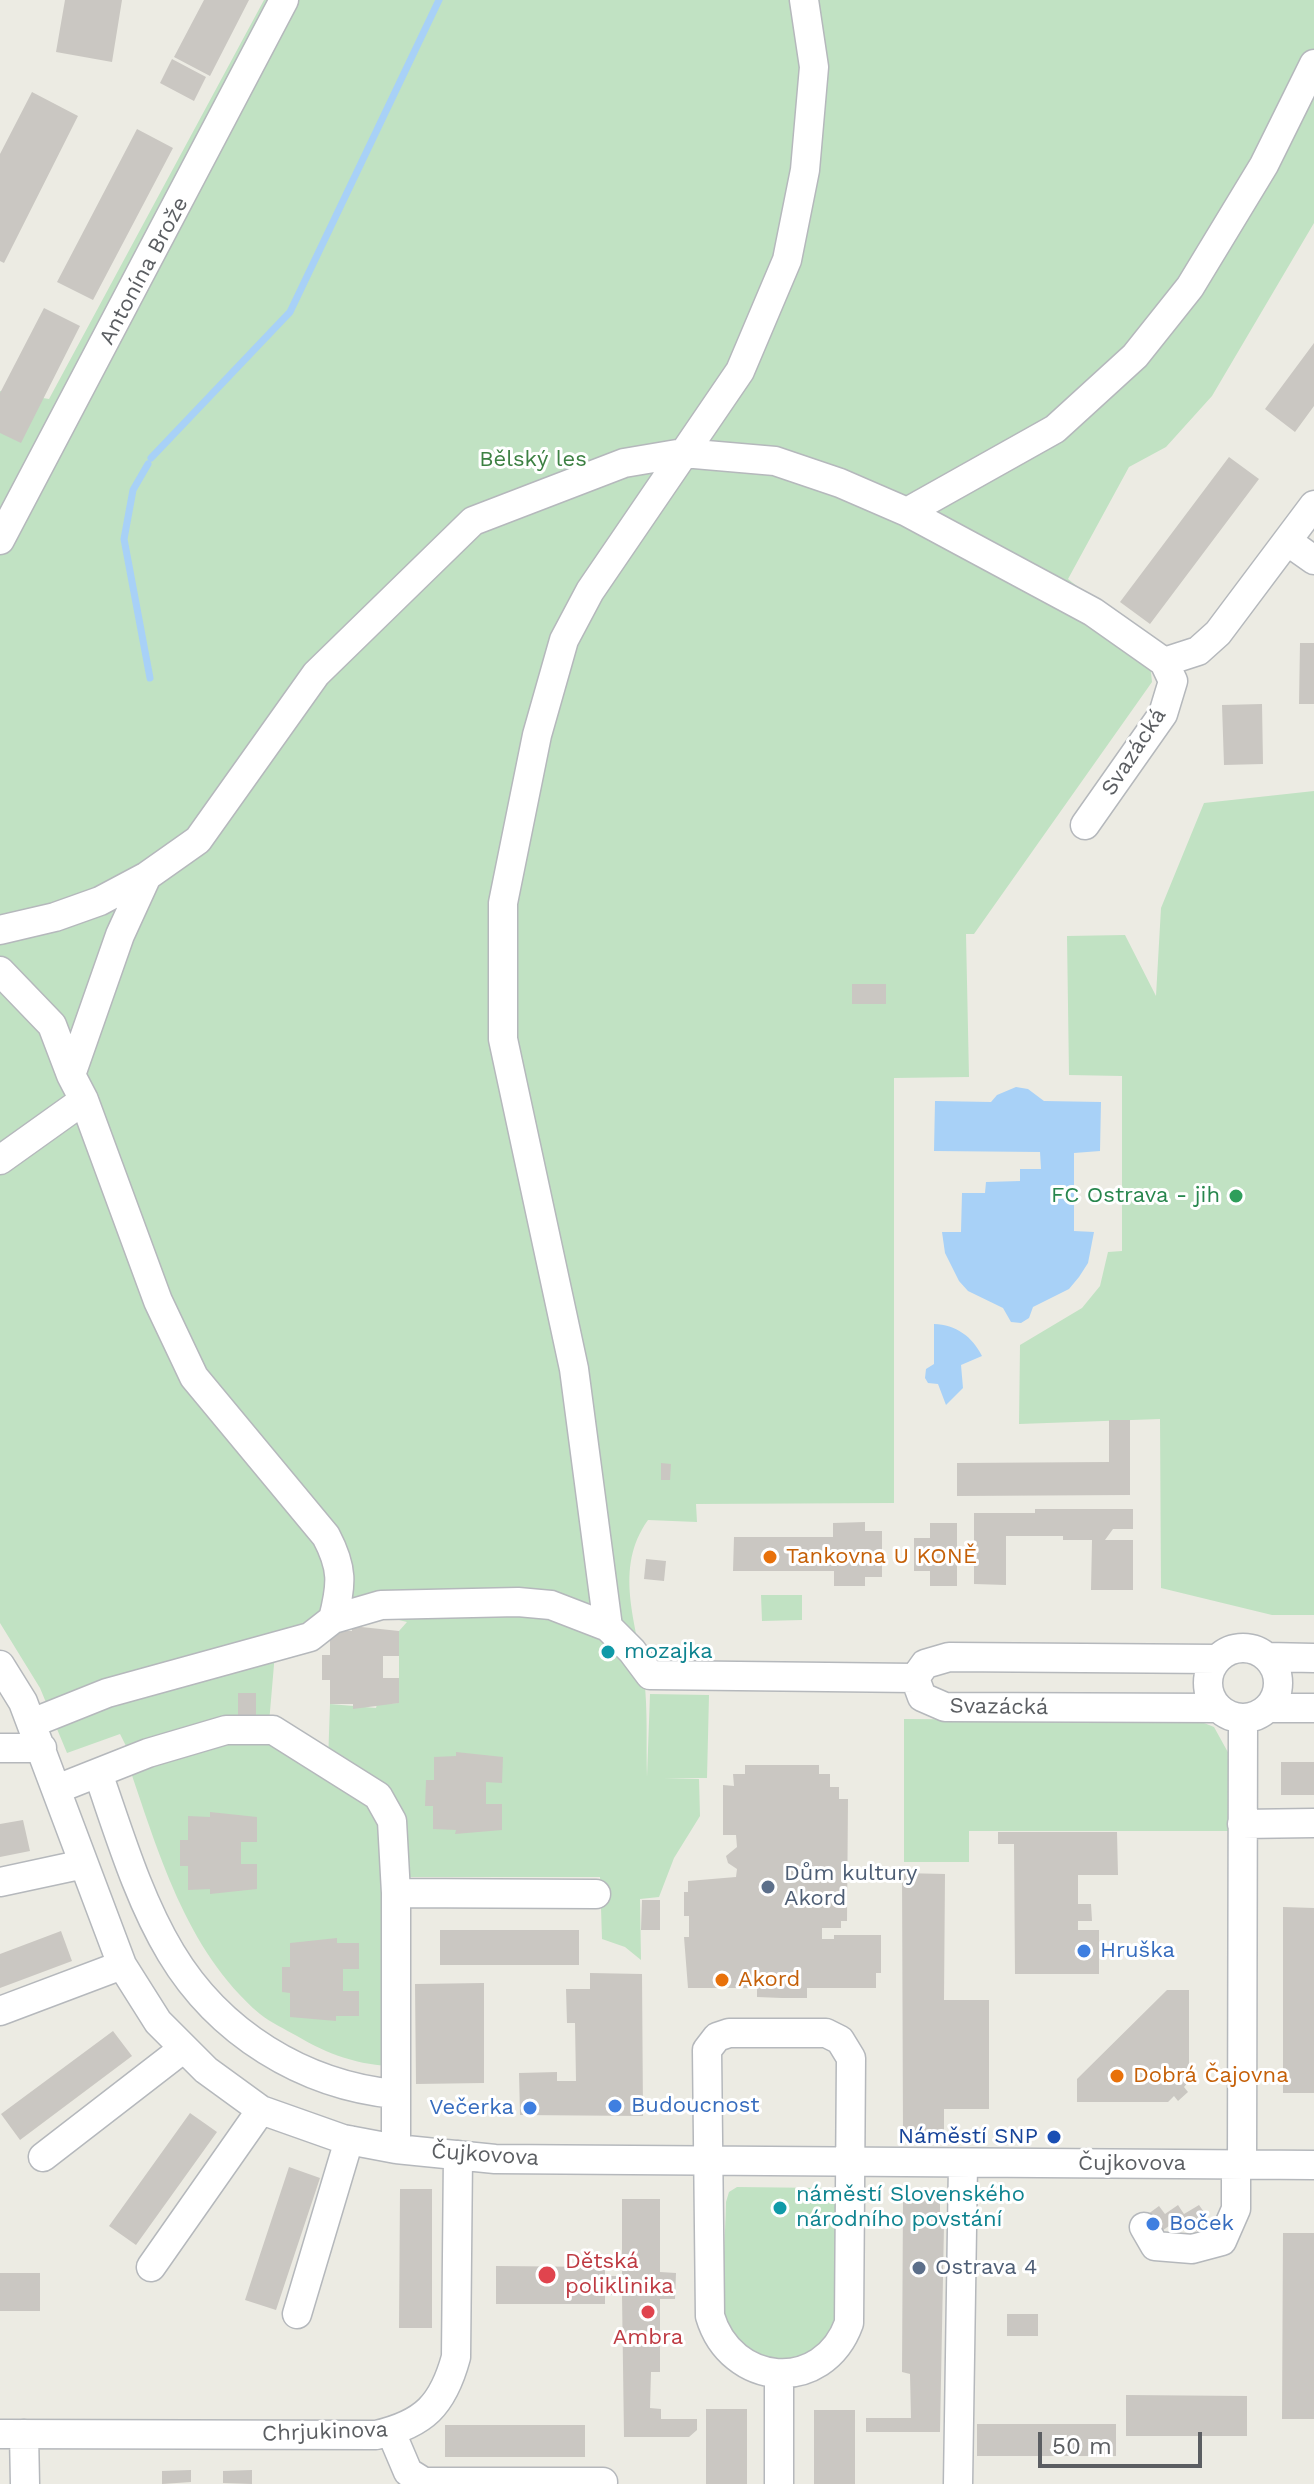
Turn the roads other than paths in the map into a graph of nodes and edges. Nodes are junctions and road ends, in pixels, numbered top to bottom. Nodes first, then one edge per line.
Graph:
1 (284, 0) edge
2 (804, 0) edge
3 (1314, 64) edge
4 (683, 453) junction
5 (943, 492) junction
6 (1314, 505) edge
7 (907, 512) junction
8 (936, 529) junction
9 (0, 540) edge
10 (1287, 541) junction
11 (1314, 560) edge
12 (1164, 662) junction
13 (1085, 825) dead end
14 (147, 876) junction
15 (0, 930) edge
16 (0, 971) edge
17 (71, 1075) junction
18 (84, 1100) junction
19 (0, 1160) edge
20 (333, 1619) junction
21 (608, 1627) junction
22 (1267, 1657) junction
23 (1314, 1658) edge
24 (1217, 1659) junction
25 (0, 1665) edge
26 (915, 1678) junction
27 (1314, 1708) edge
28 (1243, 1711) junction
29 (37, 1736) junction
30 (0, 1748) edge
31 (98, 1773) junction
32 (57, 1789) junction
33 (1314, 1823) edge
34 (1242, 1824) junction
35 (84, 1864) junction
36 (0, 1882) edge
37 (396, 1893) junction
38 (596, 1894) dead end
39 (122, 1965) junction
40 (0, 2011) edge
41 (184, 2048) junction
42 (395, 2094) junction
43 (261, 2110) junction
44 (349, 2140) junction
45 (396, 2149) junction
46 (458, 2155) junction
47 (43, 2157) dead end
48 (707, 2161) junction
49 (852, 2163) junction
50 (963, 2164) junction
51 (1239, 2164) junction
52 (1314, 2165) edge
53 (1144, 2227) dead end
54 (151, 2267) dead end
55 (297, 2314) dead end
56 (779, 2376) junction
57 (391, 2432) junction
58 (12, 2434) edge
59 (603, 2482) edge
60 (25, 2484) edge
61 (779, 2484) edge
62 (958, 2484) edge

1 - 9 street, Antonína Brože
2 - 4 street
3 - 5 street
4 - 7 street
4 - 14 street
4 - 21 street
5 - 7 street
5 - 8 street
6 - 10 street
7 - 8 street
8 - 12 street
10 - 11 street
10 - 12 street
12 - 13 street, Svazácká
14 - 15 street
14 - 17 street
16 - 17 street
17 - 18 street
18 - 19 street
18 - 20 street
20 - 21 street
20 - 29 street
21 - 26 street
22 - 23 street
22 - 24 street
22 - 28 street
24 - 26 street
24 - 28 street
25 - 29 street, Čujkovova
26 - 28 street, Svazácká
27 - 28 street, Svazácká
28 - 34 street
29 - 30 street
29 - 32 street, Čujkovova
31 - 32 street
31 - 37 street
31 - 42 street
32 - 35 street, Čujkovova
33 - 34 street
34 - 51 street
35 - 36 street
35 - 39 street, Čujkovova
37 - 38 street
37 - 42 street
39 - 40 street
39 - 41 street, Čujkovova
41 - 43 street, Čujkovova
41 - 47 street
42 - 45 street
43 - 44 street, Čujkovova
43 - 54 street
44 - 45 street, Čujkovova
44 - 55 street
45 - 46 street, Čujkovova
46 - 48 street, Čujkovova
46 - 57 street, Chrjukinova
48 - 49 street, Čujkovova
48 - 49 street
48 - 56 street
49 - 50 street, Čujkovova
49 - 56 street
50 - 51 street, Čujkovova
50 - 62 street
51 - 52 street, Čujkovova
51 - 53 street
56 - 61 street
57 - 58 street, Chrjukinova
57 - 59 street
58 - 60 street

